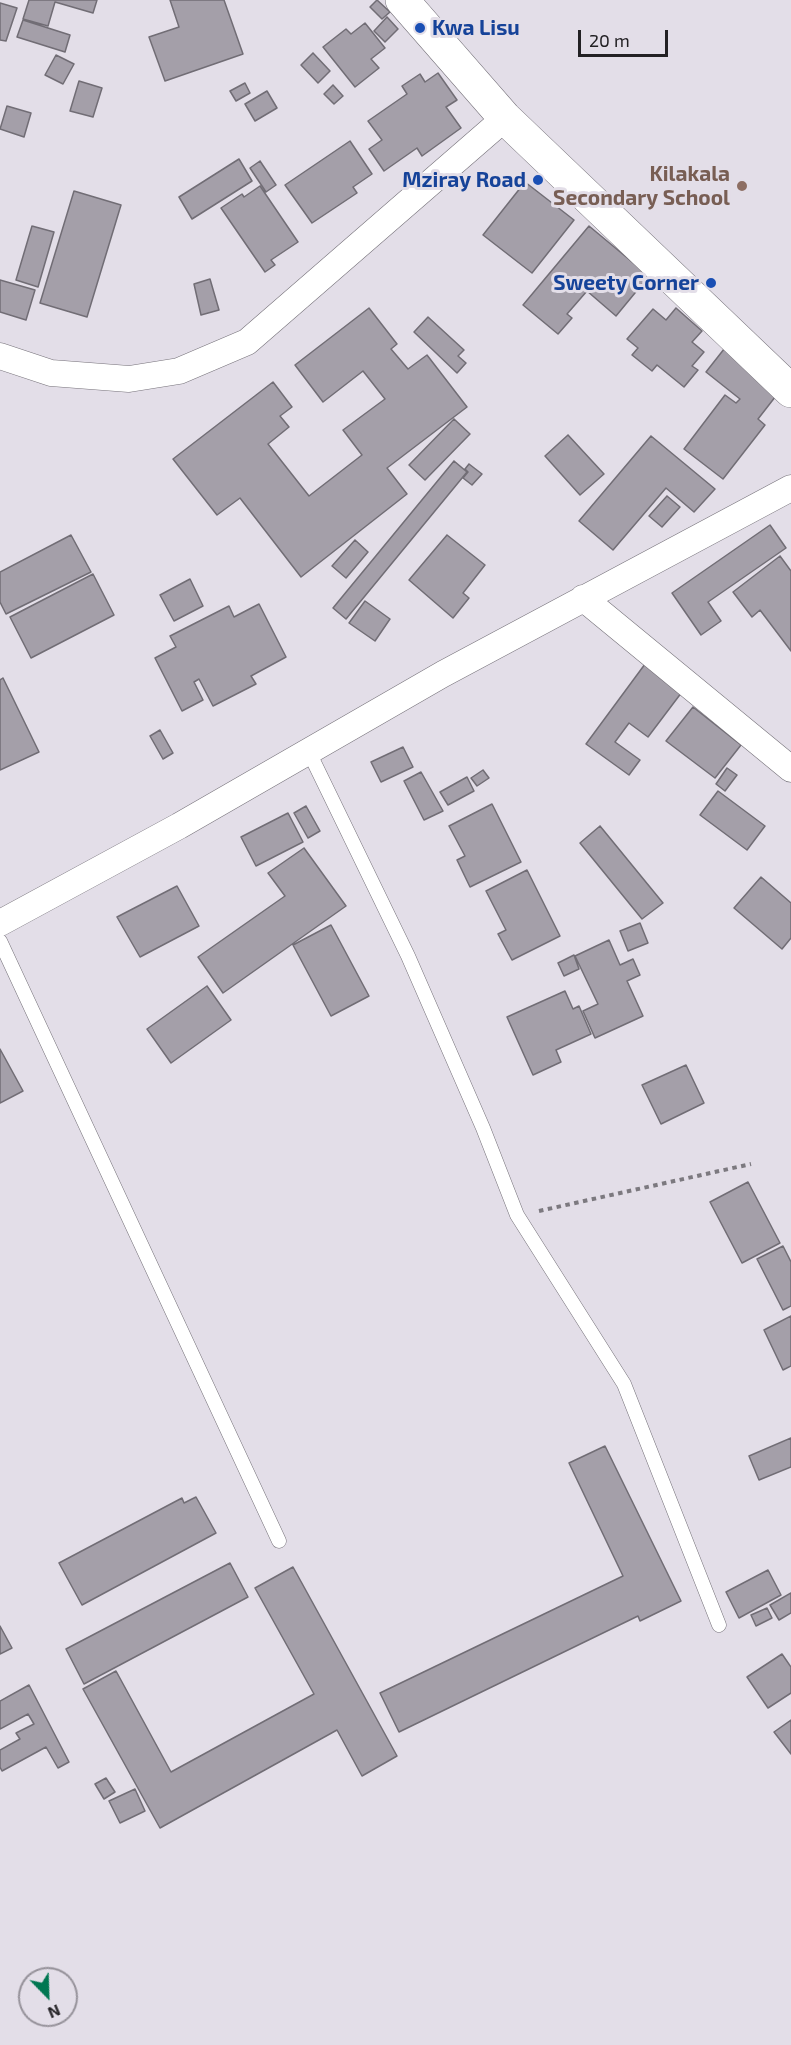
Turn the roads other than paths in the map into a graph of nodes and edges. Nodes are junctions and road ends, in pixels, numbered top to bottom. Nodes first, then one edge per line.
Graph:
1 (402, 0) edge
2 (505, 118) junction
3 (0, 356) edge
4 (791, 391) edge
5 (791, 488) edge
6 (583, 598) junction
7 (309, 752) junction
8 (791, 769) edge
9 (0, 923) edge
10 (0, 941) edge
11 (279, 1541) dead end
12 (719, 1625) dead end

1 - 2 street
2 - 3 street
2 - 4 street
5 - 6 street
6 - 7 street
6 - 8 street
7 - 9 street
7 - 12 lane
10 - 11 lane

